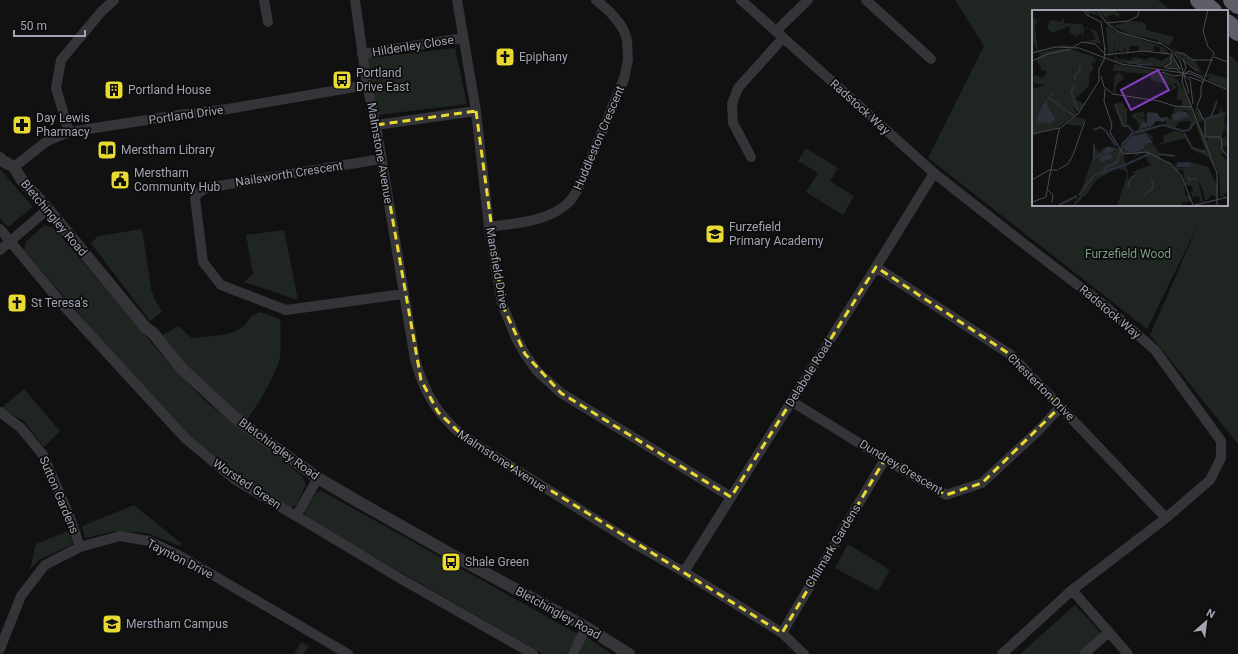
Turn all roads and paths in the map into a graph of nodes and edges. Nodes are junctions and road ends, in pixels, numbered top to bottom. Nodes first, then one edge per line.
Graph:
1 (114, 0) edge
2 (264, 0) edge
3 (355, 0) edge
4 (456, 0) edge
5 (596, 0) edge
6 (741, 0) edge
7 (808, 0) edge
8 (866, 0) edge
9 (1199, 0) edge
10 (1232, 0) edge
11 (1238, 4) edge
12 (1211, 10) edge
13 (268, 22) dead end
14 (1228, 24) edge
15 (1238, 32) edge
16 (779, 34) junction
17 (463, 38) junction
18 (362, 54) junction
19 (931, 59) dead end
20 (367, 85) junction
21 (476, 110) junction
22 (376, 125) junction
23 (69, 132) junction
24 (751, 157) dead end
25 (0, 158) edge
26 (381, 159) junction
27 (14, 167) junction
28 (934, 173) junction
29 (48, 209) junction
30 (490, 227) junction
31 (0, 229) edge
32 (11, 241) junction
33 (0, 250) edge
34 (876, 268) junction
35 (403, 294) junction
36 (791, 401) junction
37 (1060, 406) junction
38 (0, 412) edge
39 (885, 459) junction
40 (318, 478) junction
41 (731, 497) junction
42 (296, 516) junction
43 (1166, 518) junction
44 (80, 547) junction
45 (684, 572) junction
46 (1072, 590) junction
47 (586, 627) junction
48 (1109, 632) junction
49 (782, 633) junction
50 (0, 649) edge
51 (348, 654) edge
52 (533, 654) edge
53 (573, 654) edge
54 (629, 654) edge
55 (804, 654) edge
56 (1002, 654) edge
57 (1084, 654) edge
58 (1128, 654) edge

1 - 23 street
2 - 13 street
3 - 18 street, Malmstone Avenue
4 - 17 street, Mansfield Drive
5 - 30 street, Huddleston Crescent
6 - 16 street, Radstock Way
7 - 16 street
8 - 19 street
9 - 12 highway
10 - 11 highway
14 - 15 highway
16 - 24 street
16 - 28 street, Radstock Way
17 - 18 street, Hildenley Close
17 - 21 street, Mansfield Drive
18 - 20 street, Malmstone Avenue
20 - 22 street, Malmstone Avenue
20 - 23 street, Portland Drive
21 - 22 street
21 - 30 street, Mansfield Drive
22 - 26 street, Malmstone Avenue
23 - 27 street, Portland Drive
25 - 27 street, Bletchingley Road
26 - 35 street, Malmstone Avenue
26 - 35 street, Nailsworth Crescent
27 - 29 street, Bletchingley Road
28 - 34 street, Delabole Road
28 - 43 street, Radstock Way
29 - 32 street
29 - 40 street, Bletchingley Road
30 - 41 street, Mansfield Drive
31 - 32 street, Worsted Green
32 - 33 street
32 - 42 street, Worsted Green
34 - 36 street, Delabole Road
34 - 37 street, Chesterton Drive
35 - 45 street, Malmstone Avenue
36 - 39 street, Dundrey Crescent
36 - 41 street, Delabole Road
37 - 39 street, Dundrey Crescent
37 - 43 street, Chesterton Drive
38 - 44 street, Sutton Gardens
39 - 49 street, Chilmark Gardens
40 - 42 street
40 - 47 street, Bletchingley Road
41 - 45 street, Delabole Road
42 - 52 street, Worsted Green
43 - 46 street, Radstock Way
44 - 50 street, Taynton Drive
44 - 51 street, Taynton Drive
45 - 49 street, Malmstone Avenue
46 - 48 street
46 - 56 street, Radstock Way
47 - 53 street
47 - 54 street, Bletchingley Road
48 - 57 street
48 - 58 street
49 - 55 street, Malmstone Avenue

